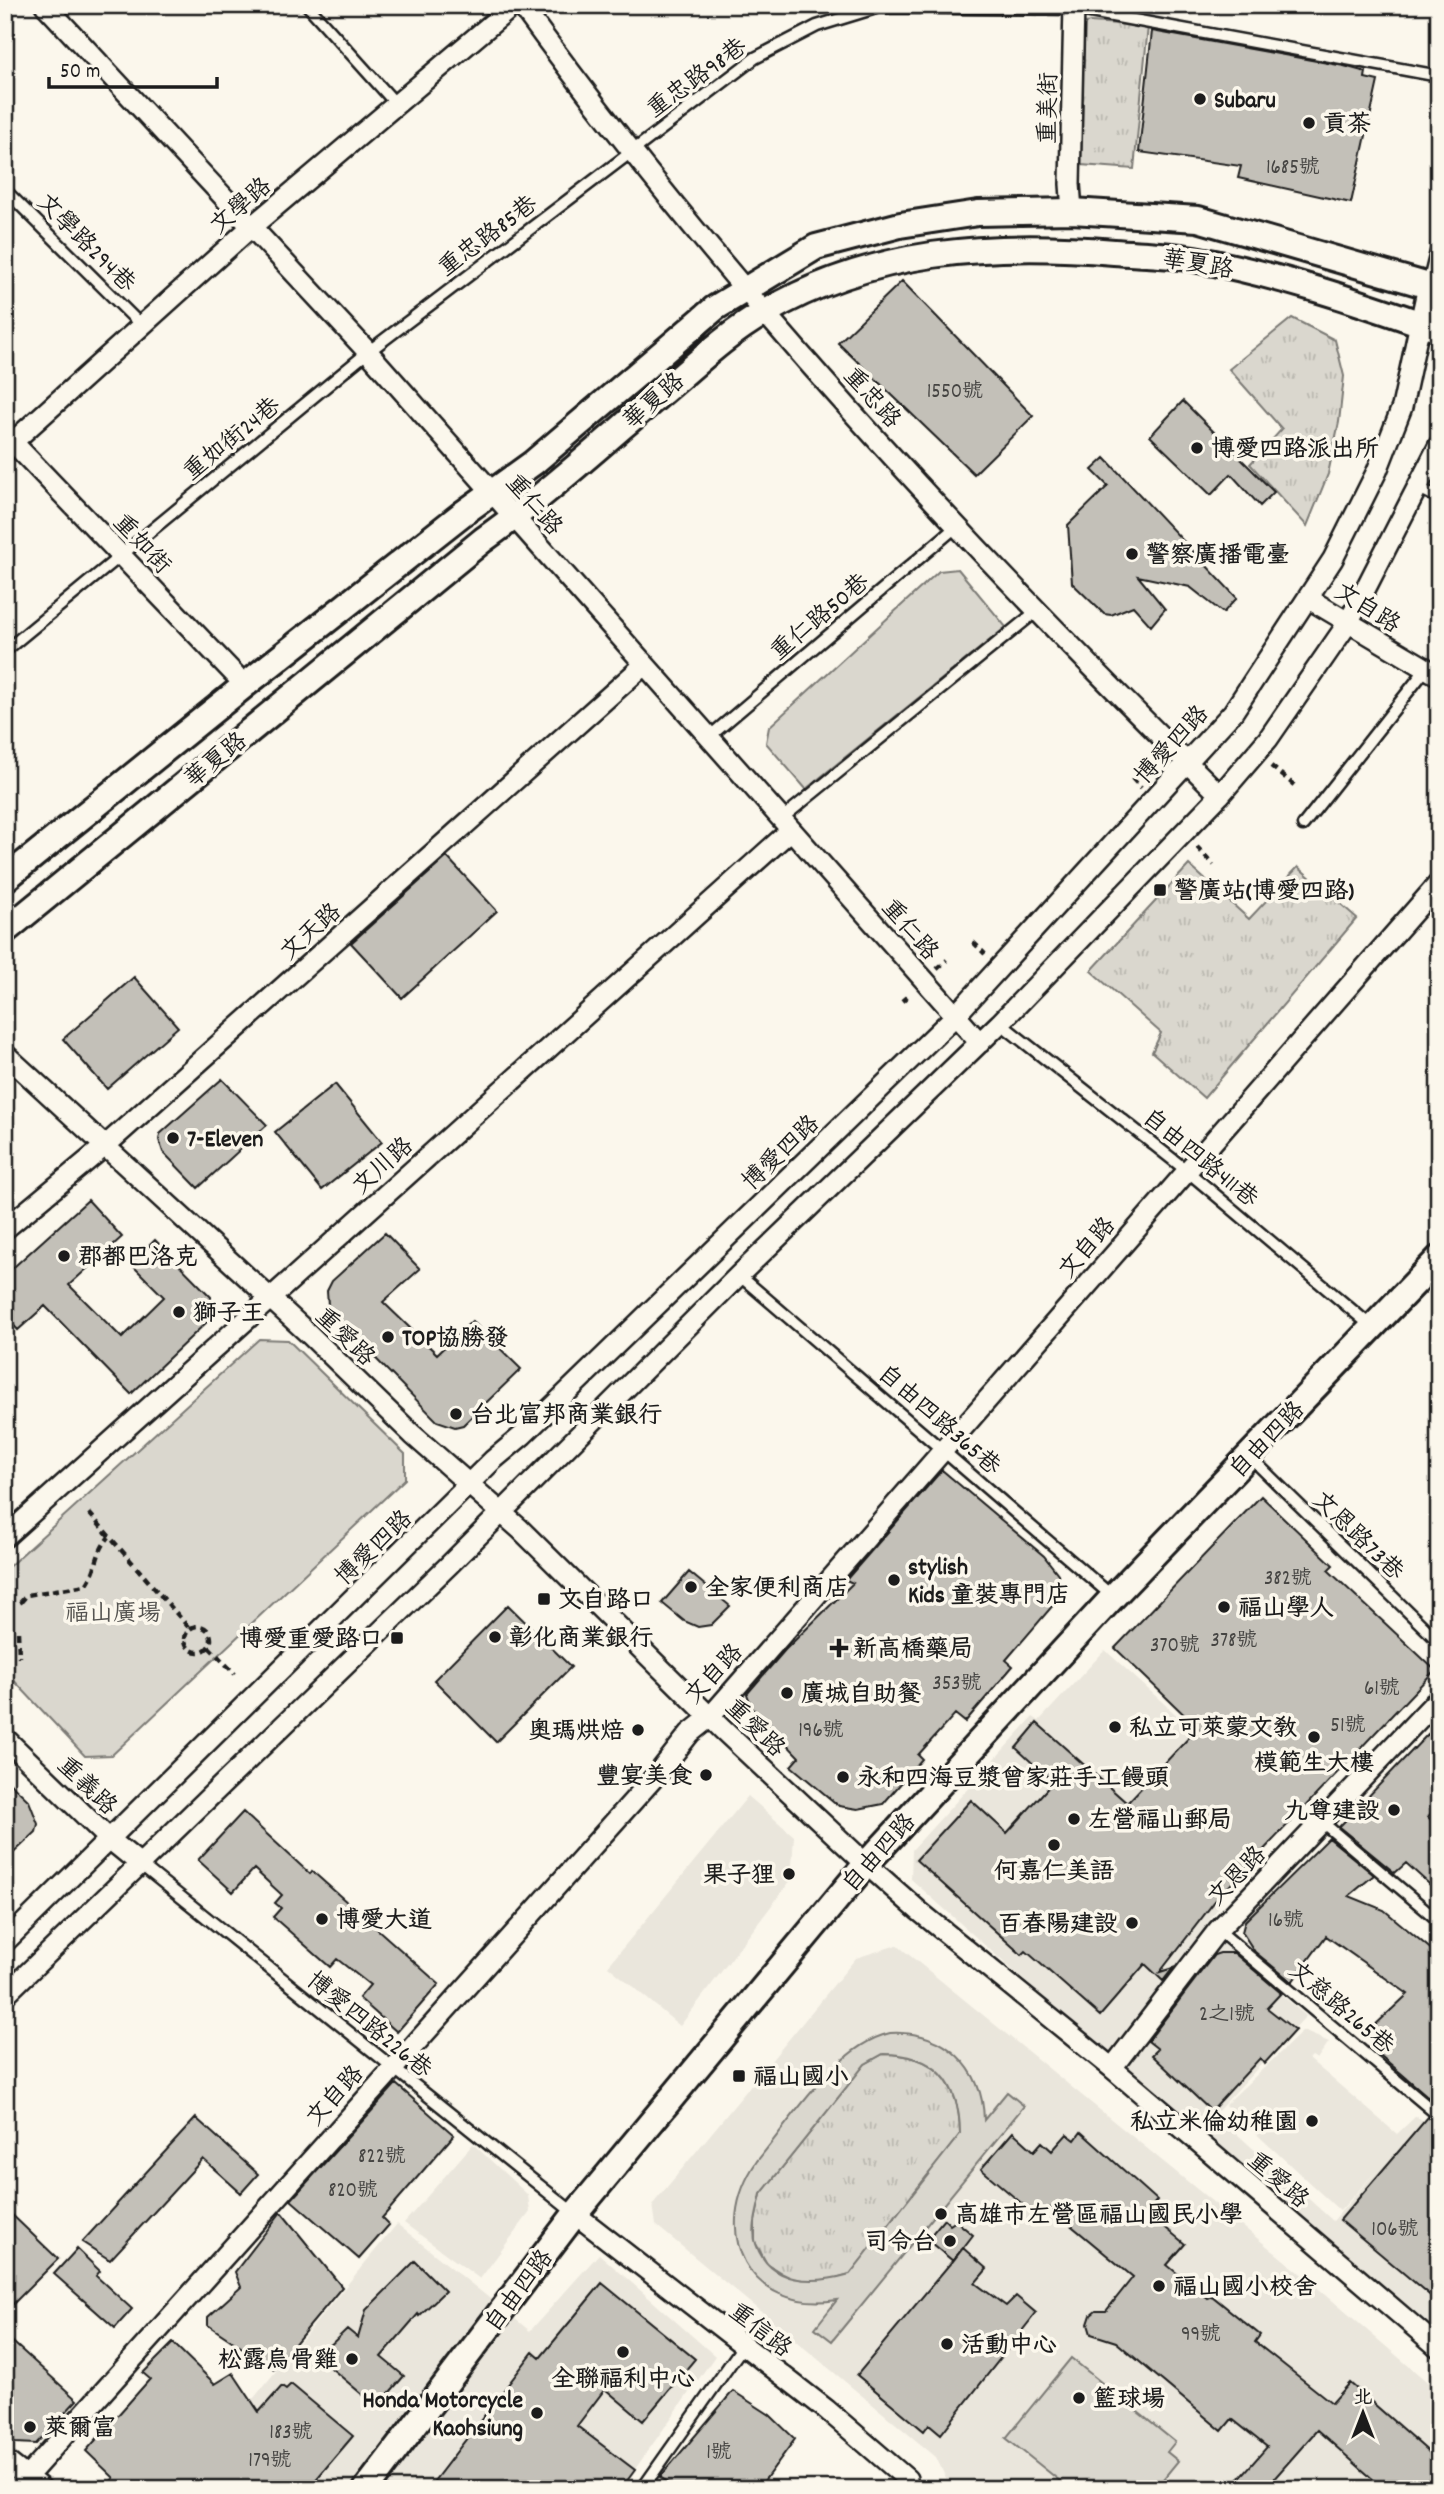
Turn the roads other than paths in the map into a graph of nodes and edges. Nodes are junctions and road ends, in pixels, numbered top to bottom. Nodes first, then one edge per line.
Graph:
1 (45, 5) edge
2 (307, 5) edge
3 (514, 5) edge
4 (521, 5) edge
5 (1074, 7) edge
6 (1439, 76) edge
7 (396, 104) junction
8 (632, 151) junction
9 (5, 190) edge
10 (1072, 211) junction
11 (250, 228) junction
12 (1439, 239) edge
13 (1433, 287) edge
14 (742, 289) junction
15 (763, 313) junction
16 (140, 324) junction
17 (1430, 327) edge
18 (368, 352) junction
19 (8, 441) edge
20 (1439, 445) edge
21 (1419, 488) junction
22 (493, 493) junction
23 (1439, 498) edge
24 (514, 517) junction
25 (957, 526) junction
26 (121, 556) junction
27 (1309, 599) junction
28 (1038, 610) junction
29 (1348, 623) junction
30 (5, 651) edge
31 (644, 665) junction
32 (1432, 672) edge
33 (245, 685) junction
34 (709, 737) junction
35 (1188, 763) junction
36 (1220, 795) junction
37 (786, 824) junction
38 (1303, 825) dead end
39 (5, 879) edge
40 (1437, 890) edge
41 (5, 931) edge
42 (955, 1016) junction
43 (1000, 1023) junction
44 (979, 1043) junction
45 (5, 1054) edge
46 (105, 1146) junction
47 (1186, 1170) junction
48 (5, 1229) edge
49 (1439, 1258) edge
50 (739, 1275) junction
51 (271, 1299) junction
52 (1373, 1327) junction
53 (943, 1449) junction
54 (1250, 1457) junction
55 (470, 1485) junction
56 (502, 1514) junction
57 (5, 1537) edge
58 (1113, 1597) junction
59 (1439, 1642) edge
60 (1439, 1698) edge
61 (710, 1717) junction
62 (5, 1738) edge
63 (1322, 1822) junction
64 (108, 1838) junction
65 (140, 1864) junction
66 (866, 1864) junction
67 (1439, 1922) edge
68 (1218, 1930) junction
69 (5, 1942) edge
70 (5, 1994) edge
71 (391, 2068) junction
72 (1112, 2068) junction
73 (1439, 2116) edge
74 (575, 2214) junction
75 (743, 2346) junction
76 (1439, 2348) edge
77 (5, 2460) edge
78 (20, 2483) edge
79 (43, 2489) edge
80 (366, 2489) edge
81 (642, 2489) edge
82 (907, 2489) edge

1 - 11 street, 重仁路
2 - 7 lane
3 - 7 street, 文學路
4 - 8 street, 重忠路
5 - 6 lane, 重忠路98巷
5 - 8 lane, 重忠路98巷
5 - 10 street, 重美街
7 - 11 street, 文學路
8 - 14 street, 重忠路
8 - 18 lane, 重忠路85巷
9 - 16 lane, 文學路294巷
10 - 13 street, 華夏路
10 - 14 street, 華夏路
11 - 16 street, 文學路
11 - 18 street, 重仁路
12 - 13 lane
13 - 17 street, 博愛四路
14 - 15 street, 重忠路
14 - 22 street, 華夏路
15 - 17 street, 華夏路
15 - 24 street, 華夏路
15 - 25 street, 重忠路
16 - 19 street, 文學路
17 - 27 street, 博愛四路
18 - 22 street, 重仁路
18 - 26 lane, 重如街24巷
19 - 26 street, 重如街
20 - 21 street
21 - 23 lane
21 - 29 street
22 - 24 street, 重仁路
22 - 33 street, 華夏路
24 - 31 street, 重仁路
24 - 41 street, 華夏路
25 - 28 street, 重忠路
25 - 34 lane, 重仁路50巷
26 - 30 lane, 重如街24巷
26 - 33 street, 重如街
27 - 29 street, 文自路
27 - 35 street, 博愛四路
28 - 35 street, 重忠路
28 - 37 lane
29 - 32 street, 文自路
29 - 36 street
31 - 34 street, 重仁路
31 - 46 street, 文天路
32 - 38 lane
33 - 39 street, 華夏路
34 - 37 street, 重仁路
35 - 36 street, 重忠路
35 - 42 street, 博愛四路
36 - 43 street
37 - 42 street, 重仁路
37 - 51 street, 文川路
40 - 47 street, 文自路
42 - 44 street, 重仁路
42 - 55 street, 博愛四路
43 - 44 street
43 - 47 lane, 自由四路411巷
44 - 50 street
45 - 46 street, 重愛路
46 - 48 street, 文天路
46 - 51 street, 重愛路
47 - 52 lane, 自由四路411巷
47 - 53 street, 文自路
49 - 52 street, 自由四路
50 - 53 lane, 自由四路365巷
50 - 56 street
51 - 55 street, 重愛路
51 - 57 street, 文川路
52 - 54 street, 自由四路
53 - 58 lane, 自由四路365巷
53 - 61 street, 文自路
54 - 58 street, 自由四路
54 - 59 lane, 文恩路73巷
55 - 56 street, 重愛路
55 - 64 street, 博愛四路
56 - 61 street, 重愛路
56 - 65 street
58 - 66 street, 自由四路
60 - 63 street, 文恩路
61 - 66 street, 重愛路
61 - 71 street, 文自路
62 - 64 street, 重義路
63 - 67 lane
63 - 68 street, 文恩路
64 - 65 street, 重義路
64 - 69 street, 博愛四路
65 - 70 street
65 - 71 lane, 博愛四路226巷
66 - 72 street, 重愛路
66 - 74 street, 自由四路
68 - 72 street, 文恩路
68 - 73 lane, 文慈路265巷
71 - 74 lane, 博愛四路226巷
71 - 78 street, 文自路
72 - 76 street, 重愛路
74 - 75 street, 重信路
74 - 80 street, 自由四路
75 - 81 lane
75 - 82 street, 重信路
77 - 78 street
78 - 79 street

